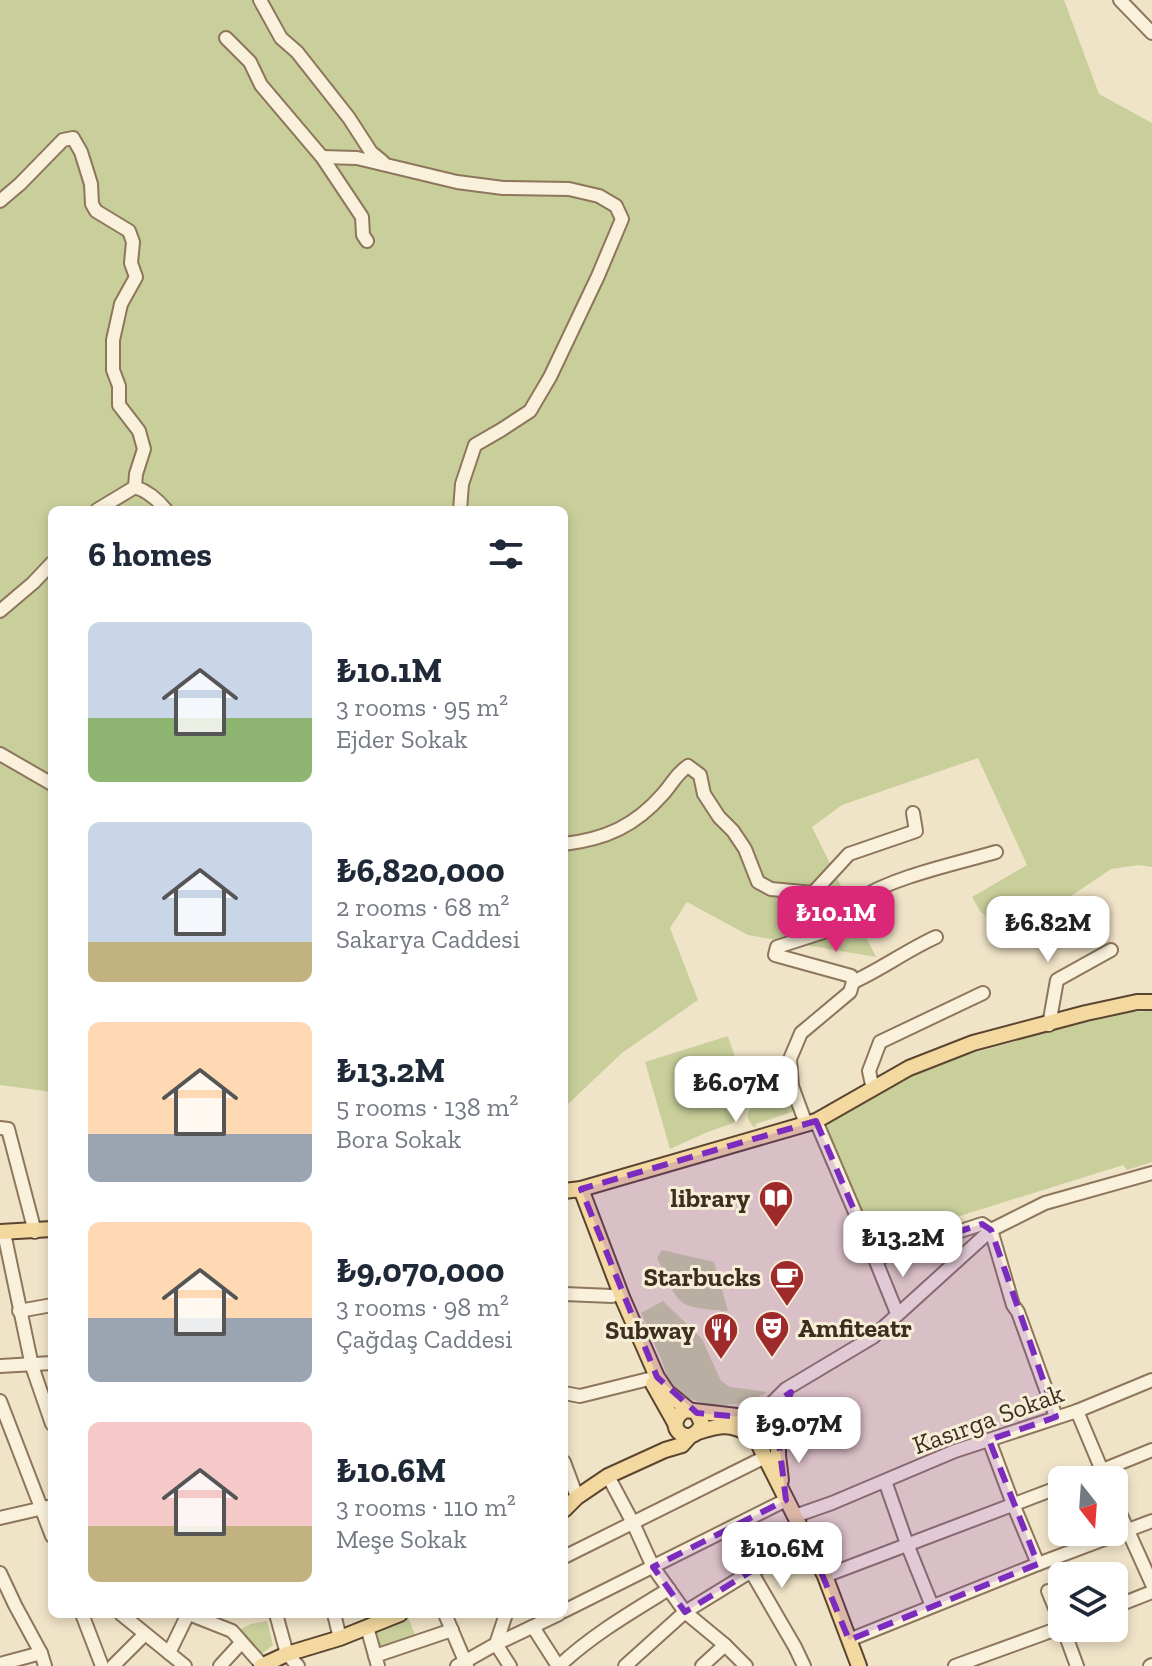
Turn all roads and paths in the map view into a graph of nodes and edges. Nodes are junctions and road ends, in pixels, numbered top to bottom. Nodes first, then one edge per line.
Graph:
1 (260, 0) edge
2 (1120, 0) edge
3 (1152, 33) edge
4 (226, 38) dead end
5 (322, 157) junction
6 (388, 166) junction
7 (0, 201) edge
8 (367, 241) dead end
9 (135, 487) junction
10 (104, 506) edge
11 (163, 506) edge
12 (460, 506) edge
13 (48, 567) edge
14 (0, 611) edge
15 (0, 754) edge
16 (48, 782) edge
17 (913, 813) dead end
18 (568, 843) edge
19 (996, 852) dead end
20 (813, 893) junction
21 (858, 900) junction
22 (936, 937) dead end
23 (1111, 950) dead end
24 (853, 982) junction
25 (983, 993) dead end
26 (1152, 1002) edge
27 (1049, 1025) junction
28 (873, 1089) junction
29 (811, 1122) junction
30 (0, 1128) edge
31 (1152, 1173) edge
32 (581, 1189) junction
33 (568, 1191) edge
34 (48, 1230) edge
35 (991, 1230) junction
36 (2, 1232) edge
37 (35, 1232) junction
38 (875, 1259) junction
39 (568, 1294) edge
40 (612, 1296) dead end
41 (48, 1306) edge
42 (19, 1311) junction
43 (897, 1313) junction
44 (48, 1364) edge
45 (0, 1366) edge
46 (32, 1366) junction
47 (654, 1378) junction
48 (1152, 1380) edge
49 (568, 1394) edge
50 (0, 1401) edge
51 (693, 1411) junction
52 (1077, 1411) junction
53 (48, 1412) edge
54 (761, 1416) junction
55 (1056, 1417) junction
56 (685, 1431) junction
57 (778, 1435) junction
58 (754, 1438) junction
59 (989, 1440) junction
60 (1152, 1450) edge
61 (765, 1457) junction
62 (1100, 1466) edge
63 (1122, 1466) edge
64 (568, 1473) edge
65 (608, 1476) junction
66 (885, 1481) junction
67 (1048, 1491) edge
68 (577, 1497) junction
69 (786, 1500) junction
70 (1013, 1504) junction
71 (568, 1506) edge
72 (47, 1507) edge
73 (795, 1516) junction
74 (0, 1518) edge
75 (1152, 1521) edge
76 (633, 1523) junction
77 (727, 1530) junction
78 (1128, 1530) edge
79 (1128, 1532) edge
80 (907, 1544) junction
81 (810, 1545) junction
82 (1085, 1546) edge
83 (568, 1555) edge
84 (1038, 1564) junction
85 (653, 1567) junction
86 (750, 1572) junction
87 (0, 1573) edge
88 (825, 1576) junction
89 (1152, 1584) edge
90 (669, 1589) junction
91 (1152, 1592) edge
92 (1128, 1601) edge
93 (932, 1606) junction
94 (568, 1610) edge
95 (685, 1612) junction
96 (84, 1618) edge
97 (126, 1618) edge
98 (186, 1618) edge
99 (198, 1618) edge
100 (277, 1618) edge
101 (335, 1618) edge
102 (390, 1618) edge
103 (447, 1618) edge
104 (505, 1618) edge
105 (551, 1618) edge
106 (367, 1627) junction
107 (533, 1627) junction
108 (452, 1630) junction
109 (1048, 1631) edge
110 (145, 1634) junction
111 (340, 1638) junction
112 (849, 1640) junction
113 (1068, 1642) edge
114 (241, 1643) junction
115 (496, 1644) junction
116 (725, 1645) junction
117 (169, 1653) junction
118 (287, 1654) junction
119 (43, 1659) edge
120 (377, 1661) edge
121 (0, 1664) edge
122 (261, 1665) edge
123 (463, 1665) edge
124 (958, 1665) edge
125 (102, 1666) edge
126 (113, 1666) edge
127 (185, 1666) edge
128 (220, 1666) edge
129 (298, 1666) edge
130 (510, 1666) edge
131 (558, 1666) edge
132 (625, 1666) edge
133 (702, 1666) edge
134 (746, 1666) edge
135 (804, 1666) edge
136 (859, 1666) edge
137 (1077, 1666) edge

1 - 6 street
2 - 3 street
4 - 5 street
5 - 6 street
5 - 8 street
6 - 12 street
7 - 9 street
9 - 10 street
9 - 11 street
13 - 14 street
15 - 16 street
17 - 20 street
18 - 20 street
19 - 21 street
20 - 21 street
21 - 24 street
22 - 24 street
23 - 27 street
24 - 29 street
25 - 28 street
26 - 27 main road
27 - 28 main road
28 - 29 main road
29 - 32 main road
29 - 38 street
30 - 37 street
31 - 35 street
32 - 33 main road
32 - 47 main road
34 - 37 main road
35 - 38 street
35 - 43 street
35 - 55 street
36 - 37 main road
36 - 42 street
38 - 43 street
39 - 40 street
41 - 42 street
42 - 46 street
43 - 54 street
44 - 46 street
45 - 46 street
46 - 53 street
47 - 49 street
47 - 51 main road
47 - 56 main road
48 - 52 street, Kasırga Sokak
50 - 72 street
51 - 54 main road
51 - 56 main road
51 - 56 main road
52 - 55 street, Kasırga Sokak
52 - 62 street
54 - 57 main road
54 - 58 main road
55 - 59 street, Kasırga Sokak
56 - 58 main road
56 - 65 main road
57 - 58 main road
57 - 69 main road
58 - 61 main road
59 - 66 street, Kasırga Sokak
59 - 70 street
60 - 63 street
61 - 69 main road
61 - 76 street
64 - 68 street
65 - 68 main road
65 - 76 street
66 - 73 street, Kasırga Sokak
66 - 80 street
67 - 70 street
68 - 71 main road
69 - 73 main road
69 - 77 street
70 - 80 street
70 - 84 street
72 - 74 street
73 - 81 main road
75 - 78 street
76 - 83 street
76 - 85 street
77 - 85 street
77 - 86 street
79 - 89 street
80 - 88 street
80 - 93 street
81 - 86 street
81 - 88 main road
82 - 84 street
84 - 93 street
85 - 90 street
85 - 94 street
86 - 95 street
86 - 135 street
87 - 119 street
88 - 112 main road
90 - 95 street
90 - 131 street
91 - 92 street
93 - 112 street
95 - 116 street
95 - 132 street
96 - 125 street
97 - 110 street
98 - 117 street
99 - 114 street
100 - 118 street
101 - 111 street
102 - 106 main road
103 - 108 street
104 - 115 street
105 - 107 street
106 - 111 main road
106 - 120 street
107 - 115 street
107 - 131 street
108 - 120 street
108 - 123 street
109 - 124 street
110 - 117 street
110 - 126 street
111 - 118 main road
112 - 136 main road
113 - 137 street
114 - 122 street
114 - 128 street
115 - 123 street
115 - 130 street
116 - 133 street
116 - 134 street
117 - 127 street
118 - 122 main road
118 - 129 street
119 - 121 street

